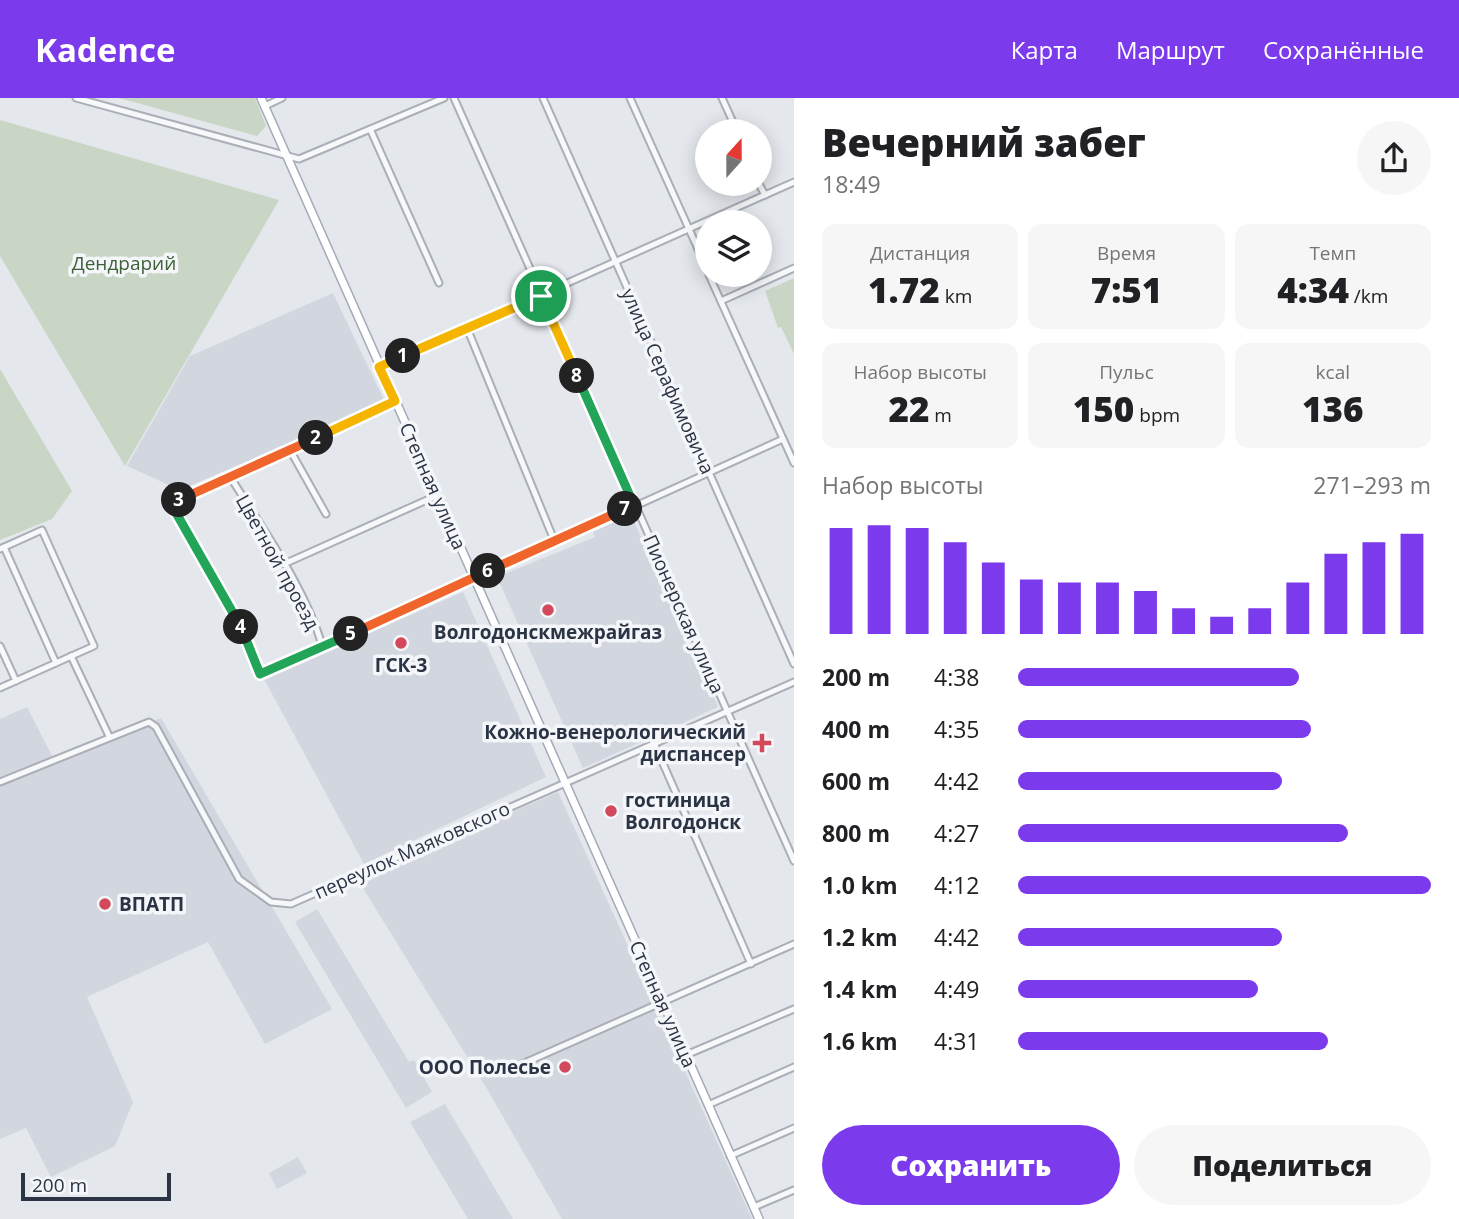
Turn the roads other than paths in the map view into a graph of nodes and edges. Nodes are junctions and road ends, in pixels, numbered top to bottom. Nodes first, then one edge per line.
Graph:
1 (76, 98) edge
2 (282, 98) edge
3 (444, 98) edge
4 (454, 98) edge
5 (543, 98) edge
6 (630, 98) edge
7 (722, 98) edge
8 (263, 102) edge
9 (732, 119) edge
10 (371, 131) junction
11 (288, 156) junction
12 (794, 182) edge
13 (772, 192) edge
14 (763, 196) edge
15 (690, 230) junction
16 (695, 241) edge
17 (615, 262) junction
18 (794, 268) edge
19 (439, 283) dead end
20 (715, 287) edge
21 (541, 296) junction
22 (721, 301) junction
23 (467, 328) junction
24 (379, 367) junction
25 (395, 401) junction
26 (783, 439) junction
27 (290, 450) junction
28 (794, 463) edge
29 (708, 472) junction
30 (230, 478) junction
31 (438, 495) junction
32 (634, 505) junction
33 (326, 514) dead end
34 (554, 541) junction
35 (2, 548) edge
36 (284, 564) junction
37 (474, 577) junction
38 (0, 646) edge
39 (323, 648) junction
40 (71, 656) junction
41 (56, 663) junction
42 (794, 664) edge
43 (16, 681) junction
44 (794, 682) edge
45 (0, 688) edge
46 (727, 711) junction
47 (109, 736) junction
48 (654, 743) junction
49 (565, 781) junction
50 (0, 782) edge
51 (794, 861) edge
52 (794, 944) edge
53 (751, 964) junction
54 (663, 1003) junction
55 (794, 1009) edge
56 (686, 1055) junction
57 (794, 1067) edge
58 (504, 1072) dead end
59 (708, 1105) junction
60 (794, 1128) edge
61 (730, 1156) junction
62 (794, 1190) edge
63 (754, 1207) junction
64 (759, 1219) edge

1 - 11 street
2 - 8 street
3 - 10 street
4 - 21 street, Пионерская улица
5 - 17 street, улица Серафимовича
6 - 15 street
7 - 9 street
8 - 11 main road, Степная улица
10 - 11 street
10 - 19 street
11 - 24 main road, Степная улица
12 - 13 street
14 - 15 street
15 - 16 street
15 - 17 street
17 - 21 street
17 - 29 street, улица Серафимовича
18 - 22 street
20 - 22 street
21 - 23 street
21 - 32 street, Пионерская улица
22 - 26 street
23 - 24 street
23 - 34 street
24 - 25 main road, Степная улица
25 - 27 street
25 - 31 main road, Степная улица
26 - 28 street
26 - 29 street
27 - 30 street
27 - 33 street
29 - 32 street
29 - 42 street, улица Серафимовича
30 - 36 street, Цветной проезд
30 - 39 street
31 - 36 street
31 - 37 main road, Степная улица
32 - 34 street
32 - 46 street, Пионерская улица
34 - 37 street
35 - 40 street
35 - 41 street
36 - 39 street, Цветной проезд
37 - 39 street
37 - 49 main road, Степная улица
38 - 43 street
40 - 41 street
40 - 47 street
41 - 43 street
43 - 45 street
44 - 46 street, переулок Маяковского
46 - 48 street, переулок Маяковского
46 - 51 street, Пионерская улица
47 - 49 street, переулок Маяковского
47 - 50 street, переулок Маяковского
48 - 49 street, переулок Маяковского
48 - 53 street
49 - 54 main road, Степная улица
52 - 53 street
53 - 54 street
54 - 56 main road, Степная улица
54 - 58 street
55 - 56 street
56 - 59 main road, Степная улица
57 - 59 street
59 - 61 main road, Степная улица
60 - 61 street
61 - 63 main road, Степная улица
62 - 63 street
63 - 64 main road, Степная улица

